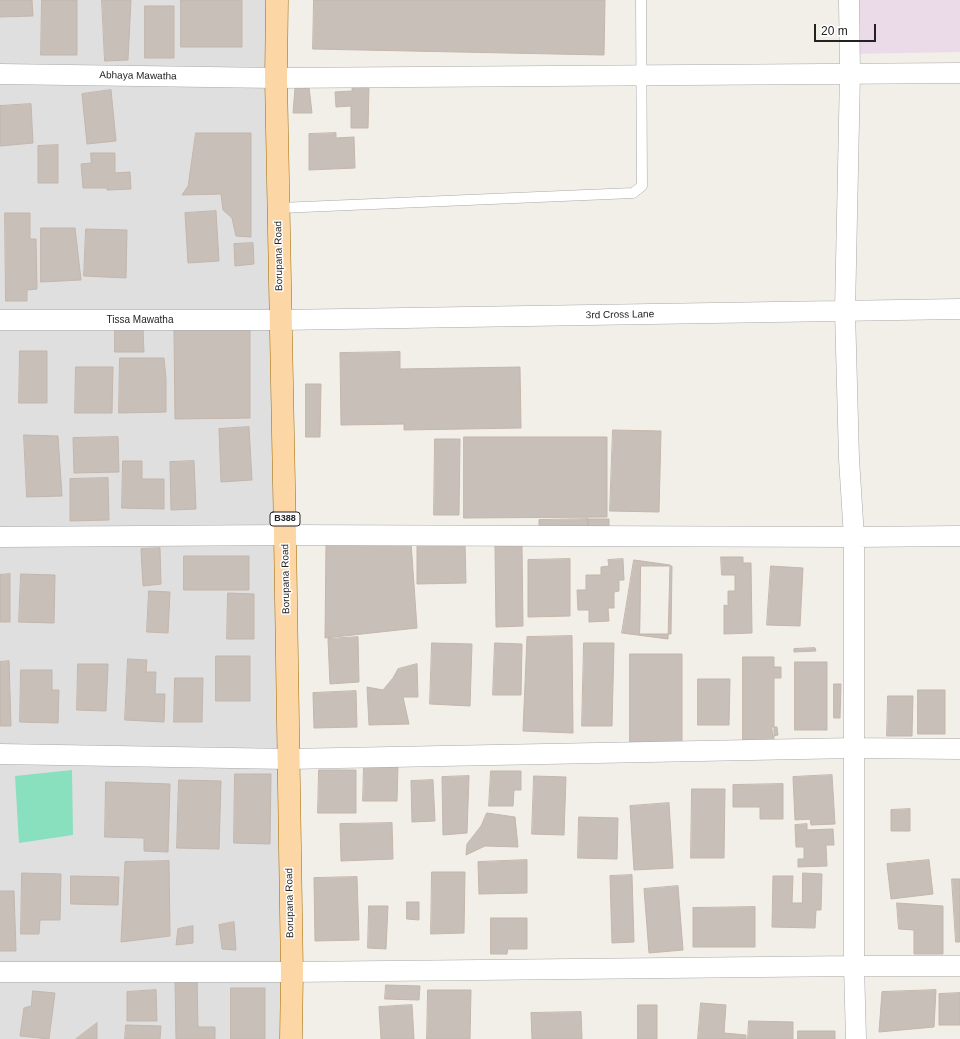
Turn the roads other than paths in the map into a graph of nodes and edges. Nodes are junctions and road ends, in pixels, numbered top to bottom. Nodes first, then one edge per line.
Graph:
1 (277, 0) edge
2 (641, 0) edge
3 (849, 0) edge
4 (960, 73) edge
5 (0, 74) edge
6 (850, 74) junction
7 (642, 75) junction
8 (276, 78) junction
9 (279, 208) junction
10 (960, 309) edge
11 (845, 311) junction
12 (0, 320) edge
13 (280, 320) junction
14 (285, 535) junction
15 (960, 536) edge
16 (0, 537) edge
17 (854, 537) junction
18 (854, 748) junction
19 (960, 749) edge
20 (0, 754) edge
21 (288, 759) junction
22 (854, 966) junction
23 (960, 966) edge
24 (0, 972) edge
25 (292, 972) junction
26 (291, 1039) edge
27 (856, 1039) edge

1 - 8 main road, Borupana Road / B388
2 - 7 lane
3 - 6 street
4 - 6 street, Abhaya Mawatha
5 - 8 street, Abhaya Mawatha
6 - 7 street, Abhaya Mawatha
6 - 11 street
7 - 8 street, Abhaya Mawatha
7 - 9 lane
8 - 9 main road, Borupana Road / B388
9 - 13 main road, Borupana Road / B388
10 - 11 street, 3rd Cross Lane
11 - 13 street, 3rd Cross Lane
11 - 17 street
12 - 13 street, Tissa Mawatha
13 - 14 main road, Borupana Road / B388
14 - 16 street
14 - 17 street
14 - 21 main road, Borupana Road / B388
15 - 17 street
17 - 18 street
18 - 19 street
18 - 21 street
18 - 22 street
20 - 21 street
21 - 25 main road, Borupana Road / B388
22 - 23 street
22 - 25 street
22 - 27 street
24 - 25 street
25 - 26 main road, Borupana Road / B388

